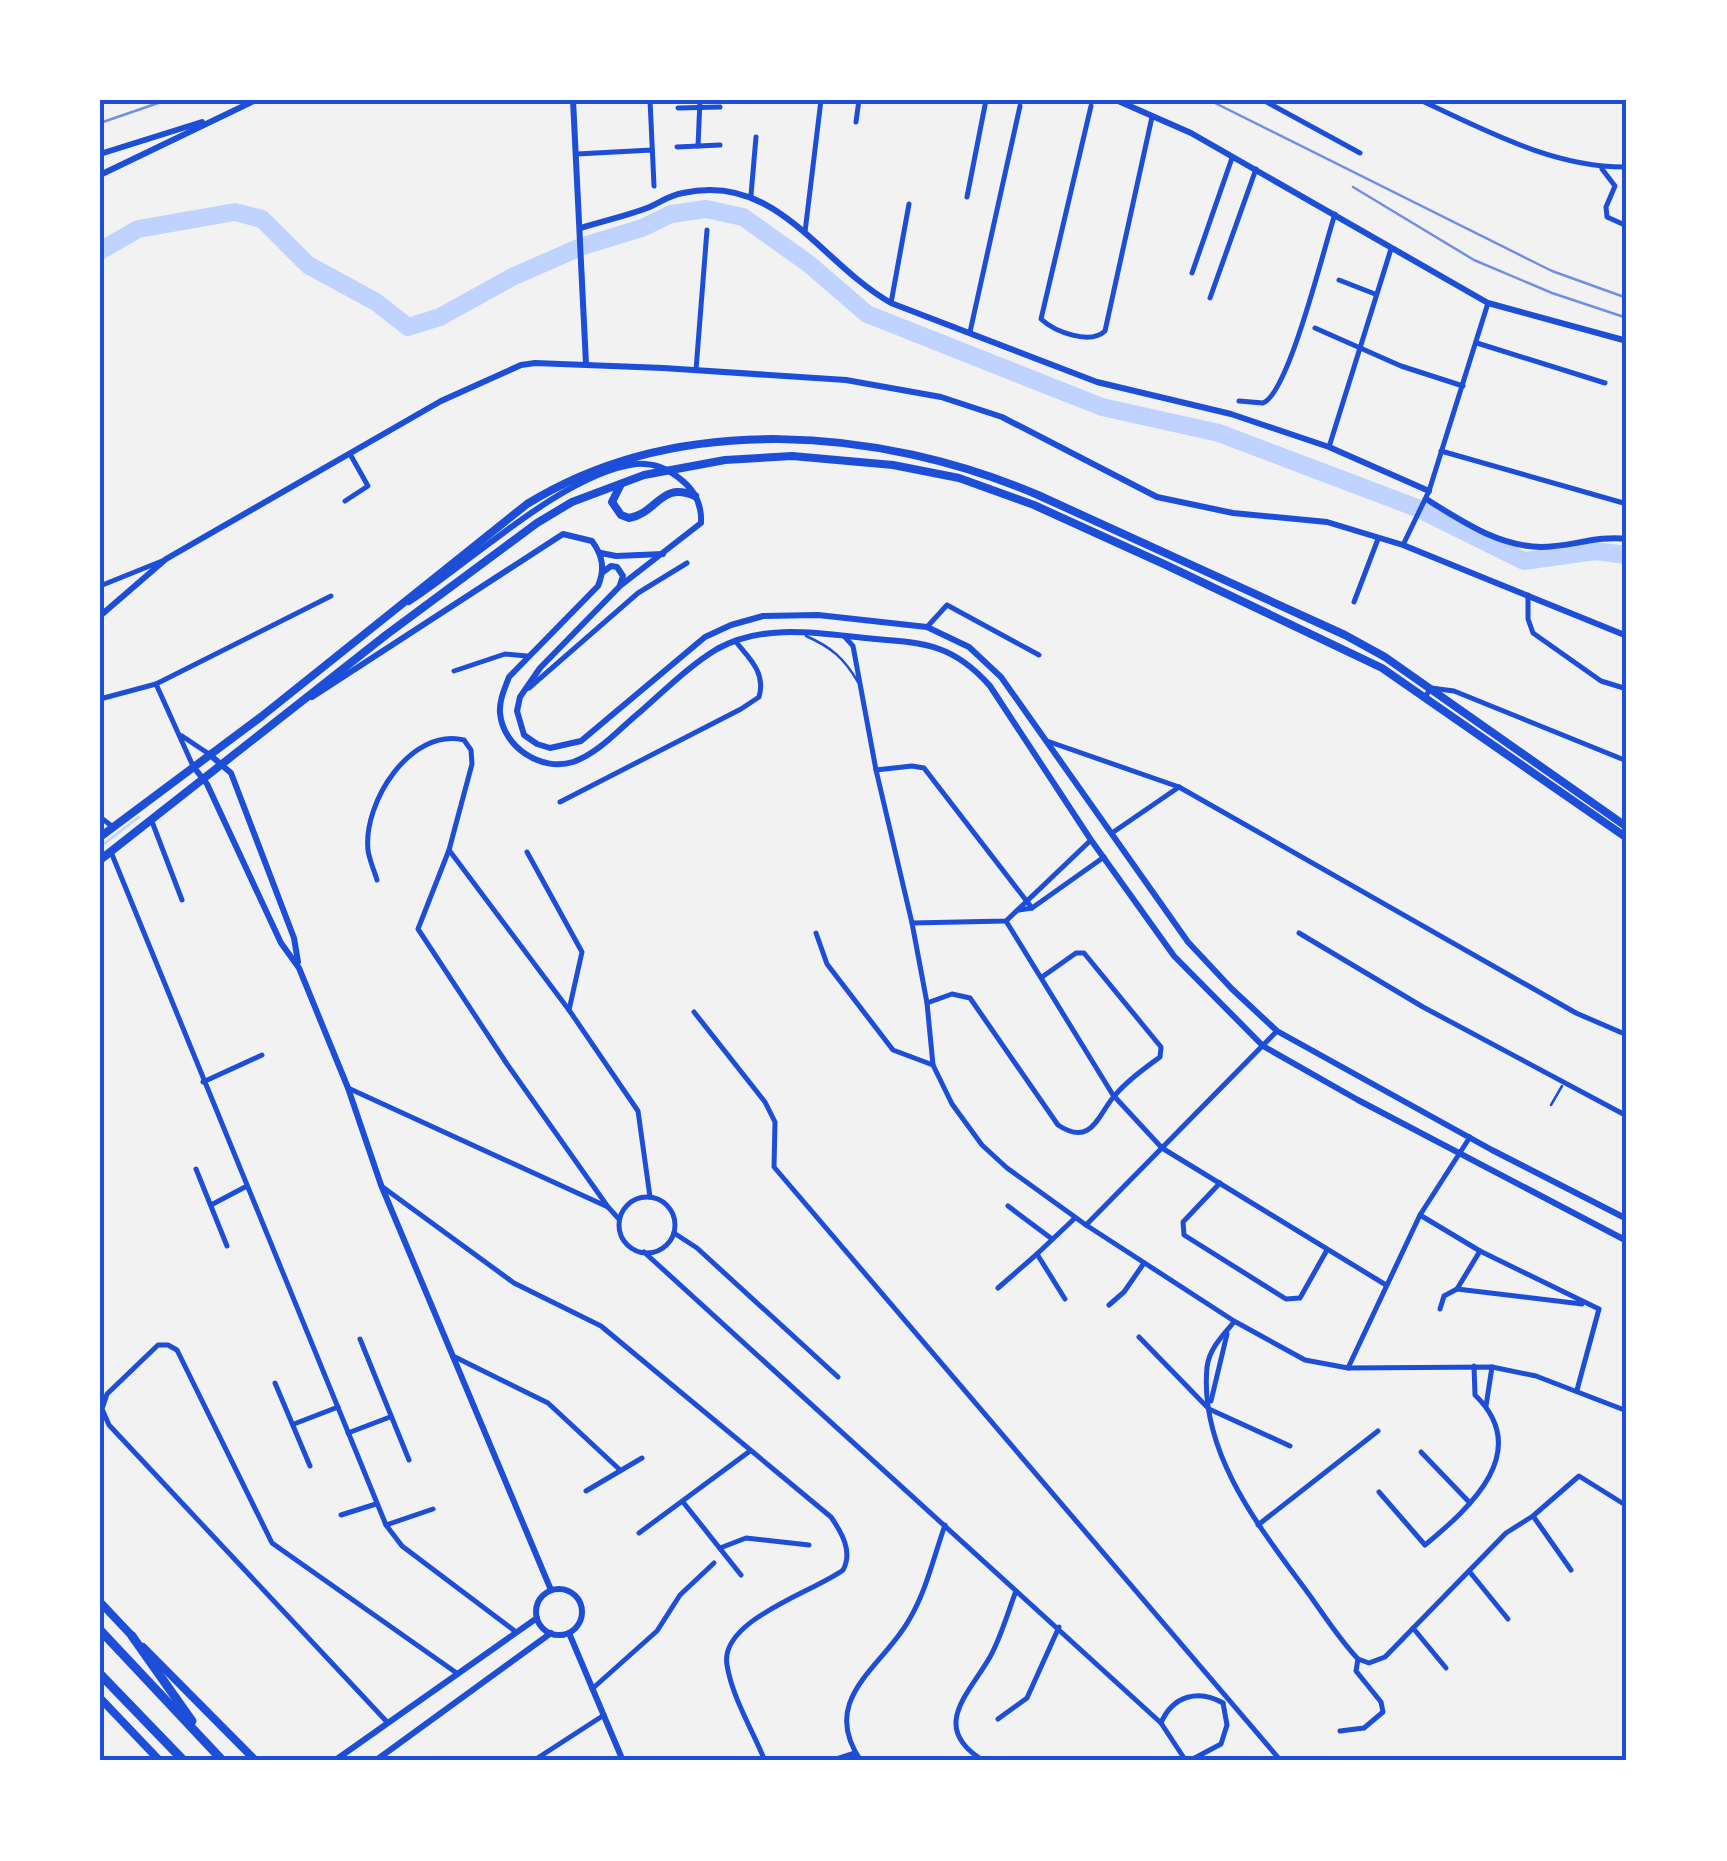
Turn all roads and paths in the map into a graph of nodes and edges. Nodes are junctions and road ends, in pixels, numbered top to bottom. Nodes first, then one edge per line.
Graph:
1 (256, 100) edge
2 (573, 100) edge
3 (650, 100) edge
4 (821, 100) edge
5 (859, 100) edge
6 (986, 100) edge
7 (1116, 100) edge
8 (1263, 100) edge
9 (1420, 100) edge
10 (699, 104) edge
11 (1020, 106) dead end
12 (1090, 106) dead end
13 (720, 107) dead end
14 (678, 108) dead end
15 (227, 114) junction
16 (1152, 114) junction
17 (856, 122) dead end
18 (756, 137) dead end
19 (720, 145) dead end
20 (698, 146) junction
21 (676, 147) dead end
22 (652, 150) junction
23 (1360, 153) dead end
24 (101, 154) edge
25 (577, 154) junction
26 (1233, 157) junction
27 (1627, 167) edge
28 (1599, 168) junction
29 (1256, 169) junction
30 (104, 173) edge
31 (654, 186) dead end
32 (751, 195) junction
33 (967, 197) dead end
34 (909, 204) dead end
35 (1335, 214) junction
36 (1627, 226) edge
37 (581, 230) junction
38 (707, 230) dead end
39 (805, 232) junction
40 (1392, 249) junction
41 (1192, 273) dead end
42 (1339, 280) dead end
43 (1376, 294) junction
44 (1210, 298) dead end
45 (892, 302) junction
46 (1488, 303) junction
47 (1315, 328) dead end
48 (970, 332) junction
49 (1627, 341) edge
50 (1477, 343) junction
51 (1358, 348) junction
52 (586, 364) junction
53 (696, 370) junction
54 (1605, 382) dead end
55 (1463, 386) junction
56 (1239, 401) dead end
57 (1329, 447) junction
58 (1441, 451) junction
59 (350, 454) junction
60 (623, 481) junction
61 (695, 496) junction
62 (1426, 499) junction
63 (345, 500) dead end
64 (1627, 504) edge
65 (1378, 538) junction
66 (1627, 539) edge
67 (1403, 545) junction
68 (600, 553) junction
69 (663, 554) junction
70 (166, 559) junction
71 (687, 563) dead end
72 (603, 572) junction
73 (100, 586) edge
74 (620, 586) junction
75 (1528, 595) junction
76 (331, 596) dead end
77 (1354, 602) dead end
78 (404, 605) junction
79 (100, 616) edge
80 (818, 616) junction
81 (855, 619) junction
82 (830, 622) junction
83 (927, 627) junction
84 (796, 631) junction
85 (816, 632) junction
86 (842, 634) junction
87 (1627, 636) edge
88 (857, 637) junction
89 (736, 642) junction
90 (1039, 655) dead end
91 (527, 656) junction
92 (454, 672) dead end
93 (156, 684) junction
94 (1432, 688) junction
95 (862, 689) junction
96 (1627, 689) edge
97 (520, 696) junction
98 (1424, 697) junction
99 (100, 700) edge
100 (269, 725) junction
101 (180, 734) junction
102 (1046, 740) junction
103 (209, 754) junction
104 (1627, 760) edge
105 (222, 762) junction
106 (196, 763) junction
107 (876, 770) junction
108 (202, 778) junction
109 (1179, 787) junction
110 (560, 802) dead end
111 (144, 803) junction
112 (100, 817) edge
113 (152, 817) junction
114 (1627, 826) edge
115 (113, 827) junction
116 (1112, 833) junction
117 (100, 837) edge
118 (1627, 838) edge
119 (1091, 840) junction
120 (448, 850) junction
121 (110, 852) junction
122 (528, 852) dead end
123 (1104, 857) junction
124 (100, 860) edge
125 (377, 880) dead end
126 (182, 900) dead end
127 (1026, 900) junction
128 (1032, 908) junction
129 (1019, 910) junction
130 (1006, 921) junction
131 (912, 923) junction
132 (1299, 933) dead end
133 (816, 934) dead end
134 (299, 968) junction
135 (1041, 977) junction
136 (928, 1003) junction
137 (569, 1010) junction
138 (694, 1012) dead end
139 (1277, 1031) junction
140 (1627, 1035) edge
141 (1263, 1046) junction
142 (262, 1055) dead end
143 (933, 1065) junction
144 (202, 1082) junction
145 (1562, 1084) junction
146 (348, 1088) junction
147 (1113, 1095) junction
148 (1552, 1105) dead end
149 (1627, 1116) edge
150 (1470, 1137) junction
151 (1162, 1148) junction
152 (1460, 1154) junction
153 (196, 1168) dead end
154 (1220, 1183) junction
155 (247, 1186) junction
156 (381, 1186) junction
157 (650, 1197) junction
158 (211, 1205) junction
159 (1008, 1206) dead end
160 (608, 1207) junction
161 (1420, 1215) junction
162 (1075, 1218) junction
163 (619, 1219) junction
164 (1627, 1220) edge
165 (1086, 1225) junction
166 (674, 1233) junction
167 (1052, 1238) junction
168 (1627, 1241) edge
169 (227, 1246) dead end
170 (1327, 1250) junction
171 (1480, 1250) junction
172 (644, 1252) junction
173 (1036, 1254) junction
174 (1144, 1263) junction
175 (1386, 1285) junction
176 (998, 1288) dead end
177 (1457, 1289) junction
178 (1065, 1299) dead end
179 (1590, 1304) junction
180 (1109, 1305) dead end
181 (1440, 1309) dead end
182 (1234, 1321) junction
183 (1228, 1330) junction
184 (1139, 1337) dead end
185 (360, 1339) dead end
186 (452, 1356) junction
187 (1474, 1366) junction
188 (1492, 1367) junction
189 (1348, 1368) junction
190 (838, 1377) dead end
191 (274, 1384) dead end
192 (1577, 1390) junction
193 (1486, 1406) junction
194 (338, 1407) junction
195 (1208, 1409) junction
196 (1627, 1411) edge
197 (390, 1417) junction
198 (293, 1424) junction
199 (1378, 1430) dead end
200 (348, 1433) junction
201 (1290, 1446) dead end
202 (750, 1451) junction
203 (1421, 1452) dead end
204 (642, 1458) dead end
205 (409, 1460) dead end
206 (310, 1466) dead end
207 (619, 1470) junction
208 (586, 1491) dead end
209 (1379, 1492) dead end
210 (683, 1502) junction
211 (1470, 1503) junction
212 (376, 1504) junction
213 (1627, 1506) edge
214 (433, 1509) dead end
215 (341, 1515) dead end
216 (1533, 1516) junction
217 (386, 1525) junction
218 (945, 1525) junction
219 (1258, 1525) junction
220 (639, 1533) dead end
221 (809, 1545) dead end
222 (718, 1548) junction
223 (714, 1563) dead end
224 (1571, 1570) dead end
225 (1468, 1571) junction
226 (741, 1576) dead end
227 (1016, 1589) junction
228 (551, 1590) junction
229 (100, 1602) edge
230 (537, 1618) junction
231 (1508, 1619) dead end
232 (1059, 1627) junction
233 (1413, 1628) junction
234 (100, 1630) edge
235 (517, 1632) junction
236 (569, 1632) junction
237 (552, 1633) junction
238 (132, 1636) junction
239 (1358, 1660) junction
240 (1446, 1668) dead end
241 (100, 1674) edge
242 (458, 1674) junction
243 (592, 1688) junction
244 (100, 1698) edge
245 (1226, 1701) junction
246 (604, 1715) junction
247 (998, 1719) dead end
248 (1162, 1722) junction
249 (388, 1723) junction
250 (1340, 1731) dead end
251 (350, 1749) junction
252 (856, 1754) junction
253 (222, 1760) edge
254 (160, 1761) edge
255 (184, 1761) edge
256 (256, 1761) edge
257 (334, 1761) edge
258 (350, 1761) edge
259 (375, 1761) edge
260 (533, 1761) edge
261 (623, 1761) edge
262 (765, 1761) edge
263 (830, 1761) edge
264 (860, 1761) edge
265 (984, 1761) edge
266 (1187, 1761) edge
267 (1281, 1761) edge

1 - 15 street
2 - 25 street
3 - 22 street
4 - 39 street
5 - 17 street
6 - 33 street
7 - 16 street
8 - 23 street
9 - 28 street
10 - 13 street
10 - 14 street
10 - 20 street
11 - 48 street
12 - 16 street
15 - 24 street
15 - 30 street
16 - 26 street
18 - 32 street
19 - 20 street
20 - 21 street
22 - 25 street
22 - 31 street
24 - 30 street
25 - 37 street
26 - 29 street
26 - 41 street
27 - 28 street
28 - 36 street
29 - 35 street
29 - 44 street
32 - 37 street
32 - 39 street
34 - 45 street
35 - 40 street
35 - 56 street
37 - 52 street
38 - 53 street
39 - 45 street
40 - 43 street
40 - 46 street
42 - 43 street
43 - 51 street
45 - 48 street
46 - 49 street
46 - 50 street
47 - 51 street
48 - 57 street
50 - 54 street
50 - 55 street
51 - 55 street
51 - 57 street
52 - 53 street
52 - 59 street
53 - 65 street
55 - 58 street
57 - 62 street
58 - 62 street
58 - 64 street
59 - 63 street
59 - 70 street
60 - 61 main road
60 - 98 main road
60 - 100 main road
61 - 69 street
61 - 78 street
62 - 66 street
62 - 67 street
65 - 67 street
65 - 77 street
67 - 75 street
68 - 69 street
68 - 72 street
68 - 100 street
69 - 74 street
70 - 73 street
70 - 79 street
71 - 97 street
72 - 74 street
72 - 91 street
74 - 97 street
75 - 87 street
75 - 96 street
76 - 93 street
78 - 94 main road
78 - 103 main road
80 - 81 street
80 - 82 street
80 - 97 street
81 - 83 street
81 - 88 street
82 - 85 street
82 - 86 street
83 - 90 street
83 - 102 street
84 - 85 street
84 - 89 street
84 - 95 lane
85 - 86 street
86 - 88 street
86 - 95 street
88 - 119 street
89 - 91 street
89 - 110 street
91 - 92 street
93 - 99 street
93 - 101 street
94 - 98 street
94 - 104 street
94 - 114 main road
95 - 107 street
98 - 118 main road
100 - 105 main road
101 - 103 street
101 - 106 street
102 - 109 street
102 - 116 street
103 - 105 street
103 - 106 main road
105 - 108 main road
105 - 134 street
106 - 108 street
106 - 111 main road
107 - 127 street
107 - 131 street
108 - 113 main road
108 - 134 street
109 - 116 street
109 - 140 street
111 - 113 main road
111 - 115 main road
112 - 115 street
113 - 121 main road
113 - 126 street
115 - 117 main road
116 - 139 street
119 - 123 street
119 - 127 street
120 - 125 street
120 - 137 street
120 - 160 street
121 - 124 main road
121 - 144 street
122 - 137 street
123 - 128 street
123 - 141 street
127 - 128 street
127 - 129 street
128 - 129 street
129 - 130 street
130 - 131 street
130 - 135 street
131 - 136 street
132 - 145 street
133 - 143 street
134 - 146 street
135 - 147 street
135 - 147 street
136 - 143 street
136 - 147 street
137 - 157 street
138 - 245 street
139 - 141 street
139 - 150 street
141 - 151 street
141 - 152 street
142 - 144 street
143 - 162 street
144 - 155 street
145 - 148 lane
145 - 149 street
146 - 156 street
146 - 160 street
147 - 151 street
150 - 152 street
150 - 164 street
151 - 154 street
151 - 165 street
152 - 161 street
152 - 168 street
153 - 158 street
154 - 170 street
154 - 170 street
155 - 158 street
155 - 194 street
156 - 186 street
156 - 202 street
157 - 163 street
157 - 166 street
158 - 169 street
159 - 167 street
160 - 163 street
161 - 171 street
161 - 175 street
162 - 165 street
162 - 167 street
163 - 172 street
165 - 174 street
166 - 172 street
166 - 190 street
167 - 173 street
170 - 175 street
171 - 177 street
171 - 179 street
172 - 218 street
173 - 176 street
173 - 178 street
174 - 180 street
174 - 182 street
175 - 189 street
177 - 179 street
177 - 181 street
179 - 192 street
182 - 183 street
182 - 189 street
183 - 195 street
183 - 195 street
184 - 195 street
185 - 197 street
186 - 207 street
186 - 228 street
187 - 188 street
187 - 189 street
187 - 193 street
188 - 192 street
188 - 193 street
191 - 198 street
192 - 196 street
193 - 211 street
194 - 198 street
194 - 200 street
195 - 201 street
195 - 219 street
197 - 200 street
197 - 205 street
198 - 206 street
199 - 219 street
200 - 212 street
202 - 210 street
202 - 262 street
203 - 211 street
204 - 207 street
207 - 208 street
209 - 211 street
210 - 220 street
210 - 222 street
212 - 215 street
212 - 217 street
213 - 216 street
214 - 217 street
216 - 224 street
216 - 225 street
217 - 235 street
218 - 227 street
218 - 252 street
219 - 239 street
221 - 222 street
222 - 226 street
223 - 243 street
225 - 231 street
225 - 233 street
227 - 232 street
227 - 265 street
228 - 230 street
228 - 236 street
229 - 238 main road
230 - 235 street
230 - 237 street
232 - 247 street
232 - 248 street
233 - 239 street
233 - 240 street
234 - 253 highway
235 - 242 street
236 - 237 street
236 - 243 street
237 - 259 street
238 - 253 highway
238 - 256 main road
239 - 250 street
241 - 255 highway
242 - 249 street
242 - 249 street
243 - 246 street
244 - 254 main road
245 - 248 street
245 - 266 street
245 - 267 street
246 - 260 street
246 - 261 street
248 - 266 street
249 - 251 street
251 - 257 street
251 - 258 street
252 - 263 street
252 - 264 street

